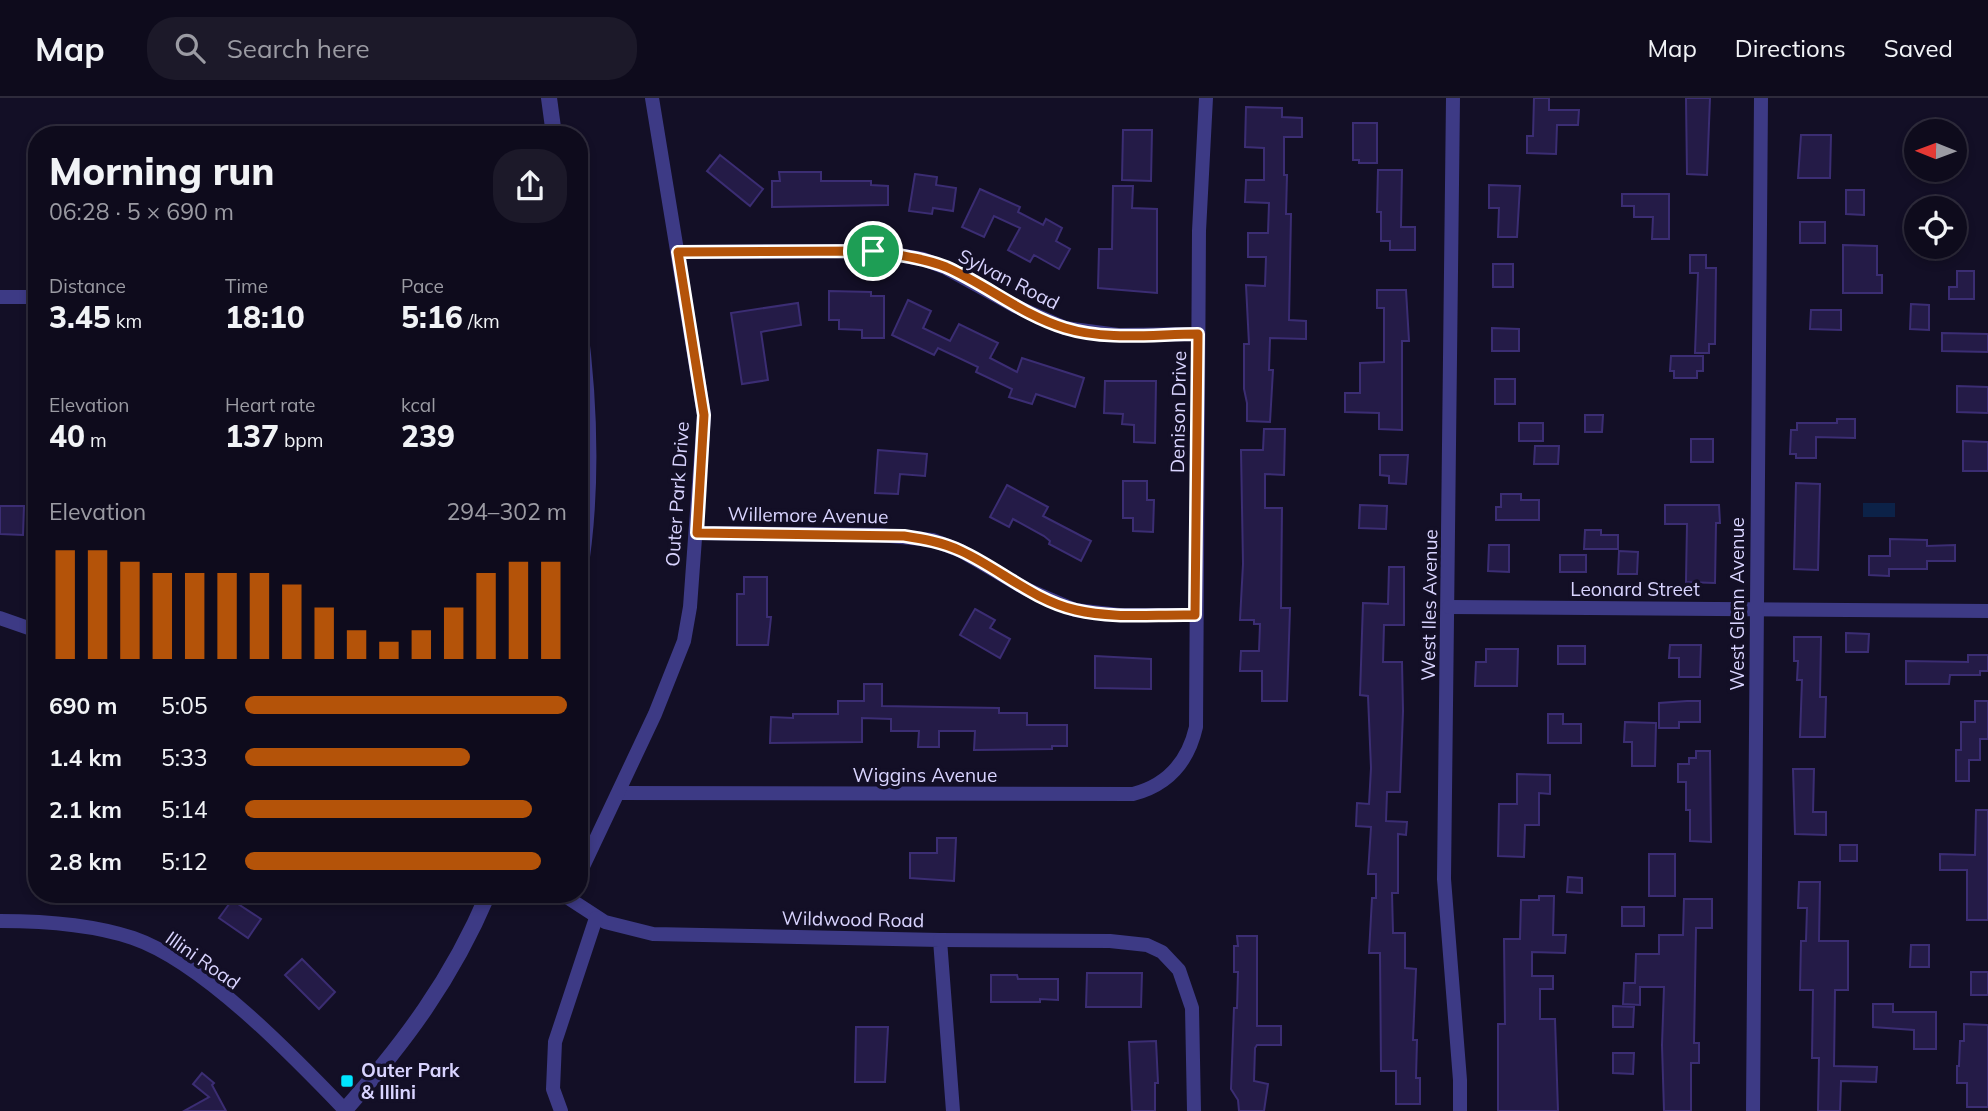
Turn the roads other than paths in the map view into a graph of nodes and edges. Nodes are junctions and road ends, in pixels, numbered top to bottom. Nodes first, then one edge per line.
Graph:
1 (549, 98) edge
2 (652, 98) edge
3 (1206, 98) edge
4 (1453, 98) edge
5 (1761, 98) edge
6 (553, 126) edge
7 (678, 252) junction
8 (0, 297) edge
9 (28, 297) edge
10 (1198, 334) junction
11 (697, 533) junction
12 (1449, 607) junction
13 (1756, 609) junction
14 (1988, 611) edge
15 (1195, 615) junction
16 (0, 618) edge
17 (28, 628) edge
18 (1196, 727) joint
19 (619, 793) junction
20 (588, 857) edge
21 (484, 903) edge
22 (576, 903) edge
23 (596, 918) junction
24 (0, 921) edge
25 (940, 940) junction
26 (344, 1110) edge
27 (561, 1111) edge
28 (953, 1111) edge
29 (1194, 1111) edge
30 (1460, 1111) edge
31 (1753, 1111) edge

1 - 6 street
2 - 7 street, Outer Park Drive
3 - 10 street, Denison Drive
4 - 12 street, West Iles Avenue
5 - 13 street, West Glenn Avenue
7 - 10 street, Sylvan Road
7 - 11 street, Outer Park Drive
8 - 9 street
10 - 15 street, Denison Drive
11 - 15 street, Willemore Avenue
11 - 19 street, Outer Park Drive
12 - 13 street, Leonard Street
12 - 30 street, West Iles Avenue
13 - 14 street, Leonard Street
13 - 31 street, West Glenn Avenue
15 - 18 street, Denison Drive
16 - 17 street
18 - 19 street, Wiggins Avenue
19 - 20 street, Outer Park Drive
21 - 26 street
22 - 23 street, Wildwood Road
23 - 25 street, Wildwood Road
23 - 27 street
24 - 26 street, Illini Road
25 - 28 street, Wildwood Road
25 - 29 street

